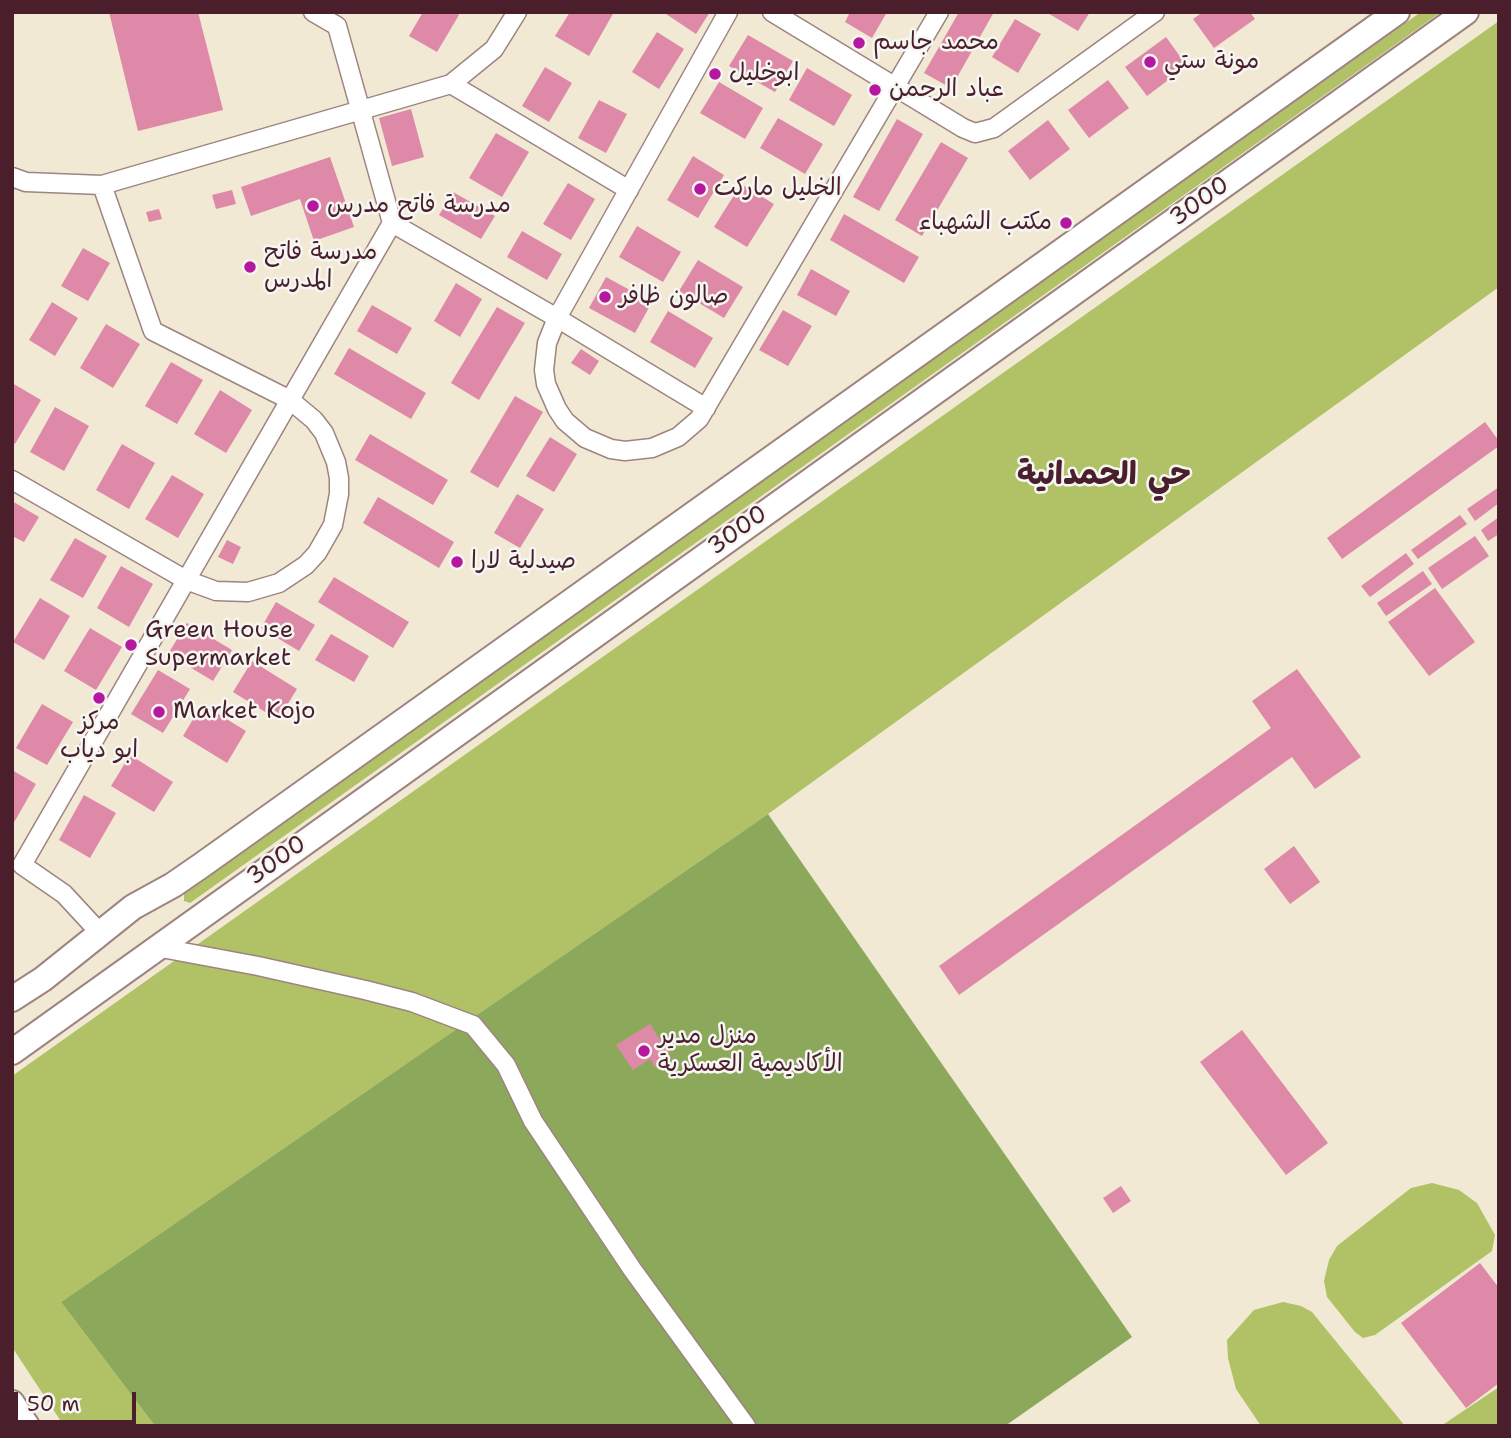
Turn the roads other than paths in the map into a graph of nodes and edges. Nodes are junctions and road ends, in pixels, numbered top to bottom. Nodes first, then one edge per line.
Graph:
1 (313, 12) edge
2 (517, 12) edge
3 (728, 12) edge
4 (772, 12) edge
5 (939, 12) edge
6 (1398, 12) edge
7 (1466, 12) edge
8 (1149, 14) edge
9 (451, 84) junction
10 (896, 88) junction
11 (360, 110) junction
12 (12, 177) edge
13 (102, 185) junction
14 (629, 190) junction
15 (392, 223) junction
16 (557, 318) junction
17 (290, 400) junction
18 (706, 408) junction
19 (12, 480) edge
20 (186, 580) junction
21 (101, 934) junction
22 (156, 947) junction
23 (12, 999) edge
24 (12, 1052) edge
25 (12, 1403) edge
26 (27, 1426) edge
27 (746, 1426) edge

1 - 11 street
2 - 9 street
3 - 14 street
4 - 10 street
5 - 10 street
6 - 21 street, 3000
7 - 22 street, 3000
8 - 10 street
9 - 11 street
9 - 14 street
10 - 18 street
11 - 13 street
11 - 15 street
12 - 13 street
13 - 17 street
14 - 16 street
15 - 16 street
15 - 17 street
16 - 18 street
16 - 18 street
17 - 20 street
17 - 20 street
19 - 20 street
20 - 21 street
21 - 23 street, 3000
22 - 24 street, 3000
22 - 27 street
25 - 26 street

